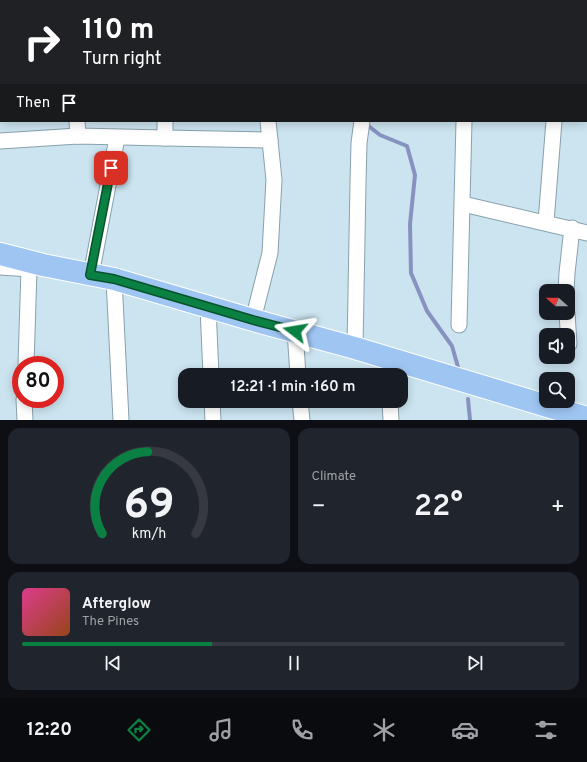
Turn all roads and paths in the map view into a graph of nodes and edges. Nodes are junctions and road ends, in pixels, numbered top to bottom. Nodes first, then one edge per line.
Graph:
1 (77, 122) edge
2 (165, 122) edge
3 (268, 122) edge
4 (362, 122) edge
5 (464, 122) edge
6 (554, 122) edge
7 (78, 136) junction
8 (117, 138) junction
9 (164, 138) junction
10 (270, 140) junction
11 (0, 142) edge
12 (463, 204) junction
13 (546, 222) junction
14 (572, 228) junction
15 (587, 233) edge
16 (0, 247) edge
17 (0, 254) edge
18 (33, 265) junction
19 (0, 267) edge
20 (90, 275) junction
21 (114, 279) junction
22 (566, 284) edge
23 (208, 307) junction
24 (253, 320) junction
25 (459, 325) dead end
26 (295, 331) junction
27 (355, 348) junction
28 (27, 356) edge
29 (388, 367) edge
30 (211, 368) edge
31 (298, 368) edge
32 (24, 408) edge
33 (212, 408) edge
34 (301, 408) edge
35 (390, 408) edge
36 (587, 418) edge
37 (25, 420) edge
38 (121, 420) edge
39 (213, 420) edge
40 (302, 420) edge
41 (391, 420) edge

1 - 7 street
2 - 9 street
3 - 10 street
4 - 27 street
5 - 12 street
6 - 13 street
7 - 8 street
7 - 11 street
8 - 9 street
8 - 20 street
9 - 10 street
10 - 24 street
12 - 13 street
12 - 25 street
13 - 14 street
14 - 15 street
14 - 22 street
16 - 18 highway
17 - 18 highway
18 - 19 street
18 - 20 highway
18 - 28 street
20 - 21 highway
21 - 23 highway
21 - 38 street
23 - 24 highway
23 - 30 street
24 - 26 highway
26 - 27 highway
26 - 31 street
27 - 29 highway
29 - 36 highway
32 - 37 street
33 - 39 street
34 - 40 street
35 - 41 street

